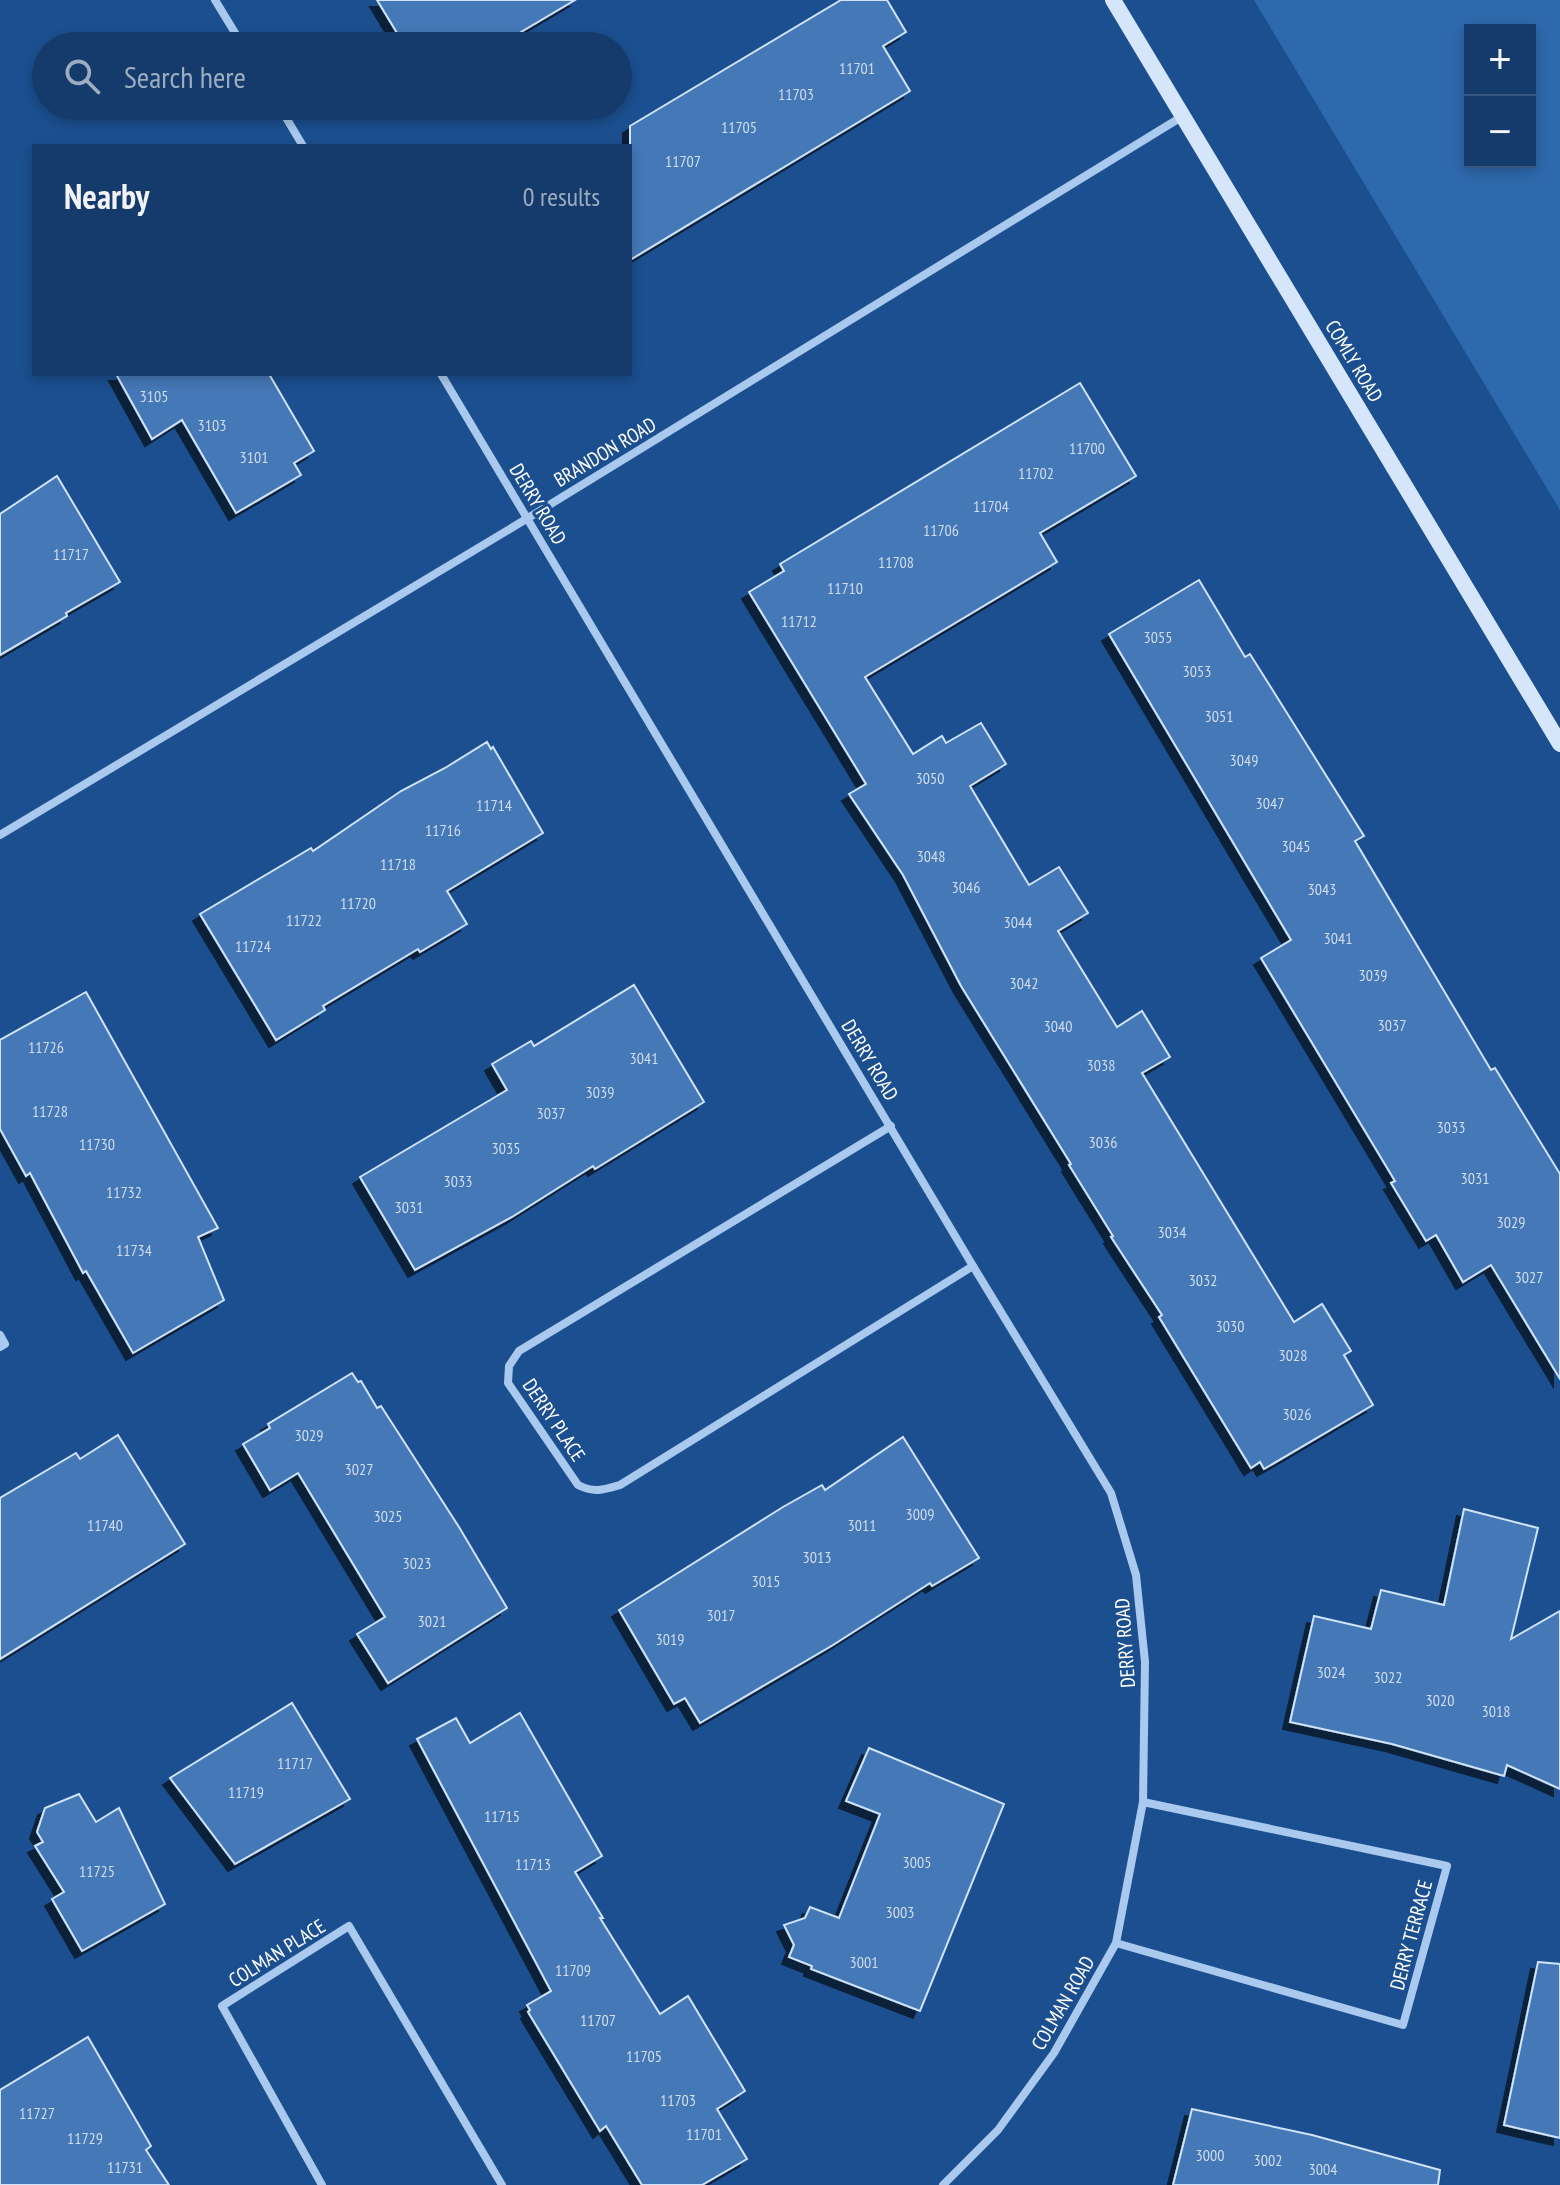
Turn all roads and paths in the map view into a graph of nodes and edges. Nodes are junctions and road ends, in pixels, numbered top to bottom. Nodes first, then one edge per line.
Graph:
1 (215, 0) edge
2 (1113, 0) edge
3 (234, 32) edge
4 (1183, 116) junction
5 (287, 120) edge
6 (302, 144) edge
7 (442, 376) edge
8 (528, 518) junction
9 (1560, 744) edge
10 (0, 835) edge
11 (891, 1126) junction
12 (973, 1266) junction
13 (0, 1335) edge
14 (0, 1347) edge
15 (1143, 1802) junction
16 (1116, 1943) junction
17 (322, 2185) edge
18 (502, 2185) edge
19 (943, 2185) edge

1 - 3 street
2 - 4 street, COMLY ROAD
4 - 8 street, BRANDON ROAD
4 - 9 street, COMLY ROAD
5 - 6 street
7 - 8 street, DERRY ROAD
8 - 10 street, BRANDON ROAD
8 - 11 street, DERRY ROAD
11 - 12 street, DERRY ROAD
11 - 12 street, DERRY PLACE
12 - 15 street, DERRY ROAD
13 - 14 street
15 - 16 street, COLMAN ROAD
15 - 16 street, DERRY TERRACE
16 - 19 street, COLMAN ROAD
17 - 18 street, COLMAN PLACE

